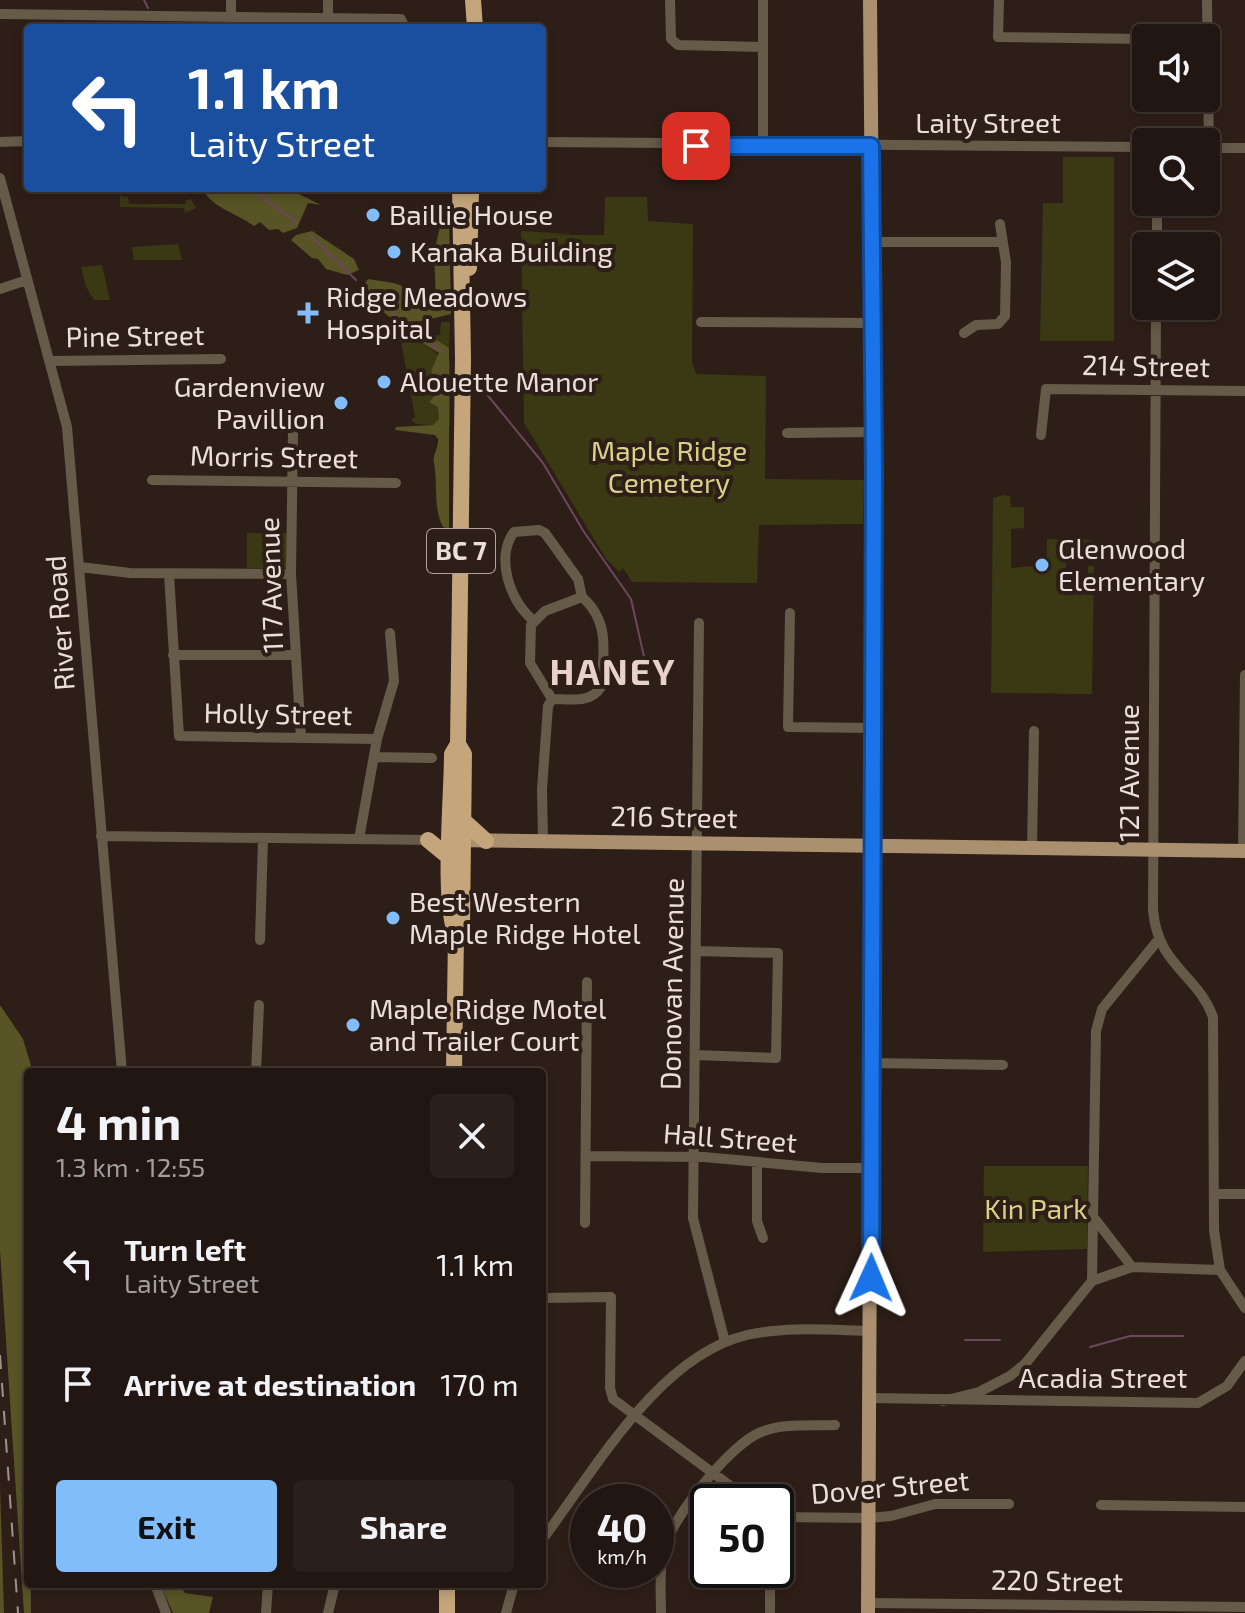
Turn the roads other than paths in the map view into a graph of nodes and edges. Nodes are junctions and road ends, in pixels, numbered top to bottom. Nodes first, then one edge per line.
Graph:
1 (231, 0) edge
2 (328, 0) edge
3 (670, 0) edge
4 (763, 0) edge
5 (870, 0) edge
6 (999, 0) edge
7 (1207, 0) edge
8 (0, 14) edge
9 (231, 22) edge
10 (328, 23) edge
11 (403, 24) edge
12 (1206, 24) edge
13 (1132, 39) edge
14 (763, 47) junction
15 (24, 141) edge
16 (0, 142) edge
17 (546, 142) edge
18 (763, 146) junction
19 (871, 146) junction
20 (1132, 147) edge
21 (1220, 148) edge
22 (1245, 148) edge
23 (1, 186) edge
24 (460, 192) edge
25 (471, 192) edge
26 (1000, 224) dead end
27 (872, 242) junction
28 (1002, 242) junction
29 (27, 280) junction
30 (0, 289) edge
31 (1156, 320) edge
32 (701, 322) dead end
33 (873, 323) junction
34 (964, 333) dead end
35 (463, 358) junction
36 (221, 359) dead end
37 (50, 361) junction
38 (1156, 391) junction
39 (1245, 391) edge
40 (293, 431) dead end
41 (874, 432) junction
42 (787, 433) dead end
43 (1041, 435) dead end
44 (152, 480) dead end
45 (293, 482) junction
46 (396, 483) dead end
47 (80, 567) junction
48 (169, 574) junction
49 (291, 574) junction
50 (582, 597) junction
51 (790, 613) dead end
52 (533, 620) junction
53 (699, 623) dead end
54 (390, 633) dead end
55 (173, 655) junction
56 (296, 655) junction
57 (1245, 675) edge
58 (552, 699) junction
59 (873, 728) junction
60 (1034, 731) dead end
61 (301, 738) junction
62 (377, 739) junction
63 (458, 744) junction
64 (374, 757) junction
65 (432, 758) dead end
66 (464, 821) junction
67 (101, 836) junction
68 (263, 839) junction
69 (359, 839) junction
70 (428, 840) junction
71 (457, 840) junction
72 (486, 841) junction
73 (543, 841) junction
74 (698, 844) junction
75 (872, 848) junction
76 (1032, 850) junction
77 (1153, 850) junction
78 (1244, 851) edge
79 (450, 858) junction
80 (456, 935) junction
81 (1159, 939) junction
82 (260, 940) dead end
83 (696, 951) junction
84 (587, 982) dead end
85 (259, 1005) dead end
86 (695, 1055) junction
87 (872, 1063) junction
88 (1003, 1065) dead end
89 (122, 1068) edge
90 (256, 1068) edge
91 (454, 1068) edge
92 (586, 1156) junction
93 (694, 1157) junction
94 (757, 1163) junction
95 (872, 1168) junction
96 (1214, 1194) junction
97 (1245, 1194) edge
98 (1095, 1219) junction
99 (585, 1223) dead end
100 (763, 1238) dead end
101 (1132, 1267) junction
102 (1220, 1270) junction
103 (1092, 1281) junction
104 (546, 1298) edge
105 (1245, 1308) edge
106 (870, 1331) junction
107 (725, 1342) junction
108 (1245, 1361) edge
109 (870, 1398) junction
110 (943, 1401) junction
111 (635, 1416) junction
112 (835, 1425) dead end
113 (713, 1474) junction
114 (727, 1484) edge
115 (1009, 1504) dead end
116 (1101, 1505) dead end
117 (1245, 1507) edge
118 (794, 1517) edge
119 (869, 1518) junction
120 (546, 1535) edge
121 (157, 1588) edge
122 (268, 1588) edge
123 (334, 1588) edge
124 (447, 1588) edge
125 (513, 1588) edge
126 (770, 1588) edge
127 (1245, 1607) edge
128 (868, 1608) edge
129 (166, 1613) edge
130 (266, 1613) edge
131 (328, 1613) edge
132 (447, 1613) edge
133 (506, 1613) edge
134 (661, 1613) edge
135 (770, 1613) edge

1 - 9 street
2 - 10 street
3 - 14 street
4 - 14 street
5 - 19 main road
6 - 13 street
7 - 12 street
8 - 9 street
9 - 10 street
10 - 11 street
14 - 18 street
15 - 16 street
17 - 18 street, Laity Street
18 - 19 street, Laity Street
19 - 20 street, Laity Street
19 - 27 main road
21 - 22 street
23 - 29 street, River Road
24 - 35 highway, BC 7
25 - 35 highway, BC 7
26 - 28 street
27 - 28 street
27 - 33 main road
28 - 34 street
29 - 30 street
29 - 37 street, River Road
31 - 38 street, 121 Avenue
32 - 33 street
33 - 41 main road
35 - 63 highway, BC 7
36 - 37 street, Pine Street
37 - 47 street, River Road
38 - 39 street, 214 Street
38 - 43 street, 214 Street
38 - 77 street, 121 Avenue
40 - 45 street, 117 Avenue
41 - 42 street
41 - 59 main road
44 - 45 street, Morris Street
45 - 46 street, Morris Street
45 - 49 street, 117 Avenue
47 - 48 street
47 - 67 street, River Road
48 - 49 street
48 - 55 street
49 - 56 street, 117 Avenue
50 - 52 street
50 - 52 street
50 - 58 street
51 - 59 street
52 - 58 street
53 - 74 street, Donovan Avenue
54 - 62 street
55 - 56 street
55 - 61 street, Holly Street
56 - 61 street, 117 Avenue
57 - 78 street
58 - 73 street
59 - 75 main road
60 - 76 street
61 - 62 street, Holly Street
62 - 64 street
63 - 66 highway, BC 7
63 - 71 highway, BC 7
64 - 65 street
64 - 69 street
66 - 71 highway, BC 7
66 - 72 highway
67 - 68 street, 216 Street
67 - 89 street, River Road
68 - 69 street, 216 Street
68 - 82 street
69 - 70 street, 216 Street
70 - 71 street, 216 Street
70 - 79 highway
71 - 72 main road, 216 Street
71 - 79 highway, BC 7
71 - 80 highway, BC 7
72 - 73 main road, 216 Street
73 - 74 main road, 216 Street
74 - 75 main road, 216 Street
74 - 83 street, Donovan Avenue
75 - 76 main road, 216 Street
75 - 87 main road
76 - 77 main road, 216 Street
77 - 78 main road, 216 Street
77 - 81 street, 121 Avenue
79 - 80 highway, BC 7
80 - 91 highway, BC 7
81 - 96 street
81 - 98 street
83 - 86 street, Donovan Avenue
83 - 86 street
84 - 92 street
85 - 90 street
86 - 93 street, Donovan Avenue
87 - 88 street
87 - 95 main road
92 - 93 street, Hall Street
92 - 99 street
93 - 94 street, Hall Street
93 - 107 street, Donovan Avenue
94 - 95 street, Hall Street
94 - 100 street
95 - 106 main road
96 - 97 street
96 - 102 street
98 - 101 street
98 - 103 street
101 - 102 street
101 - 103 street
102 - 105 street
103 - 110 street, Acadia Street
104 - 111 street
106 - 107 street
106 - 109 main road
107 - 111 street
108 - 110 street, Acadia Street
109 - 110 street, Acadia Street
109 - 119 main road
111 - 113 street
111 - 120 street
112 - 113 street
113 - 114 street
113 - 134 street
115 - 119 street, Dover Street
116 - 117 street
118 - 119 street, Dover Street
119 - 128 main road
121 - 129 street
122 - 130 street
123 - 131 street
124 - 132 highway
125 - 133 street
126 - 135 street
127 - 128 street, 220 Street

